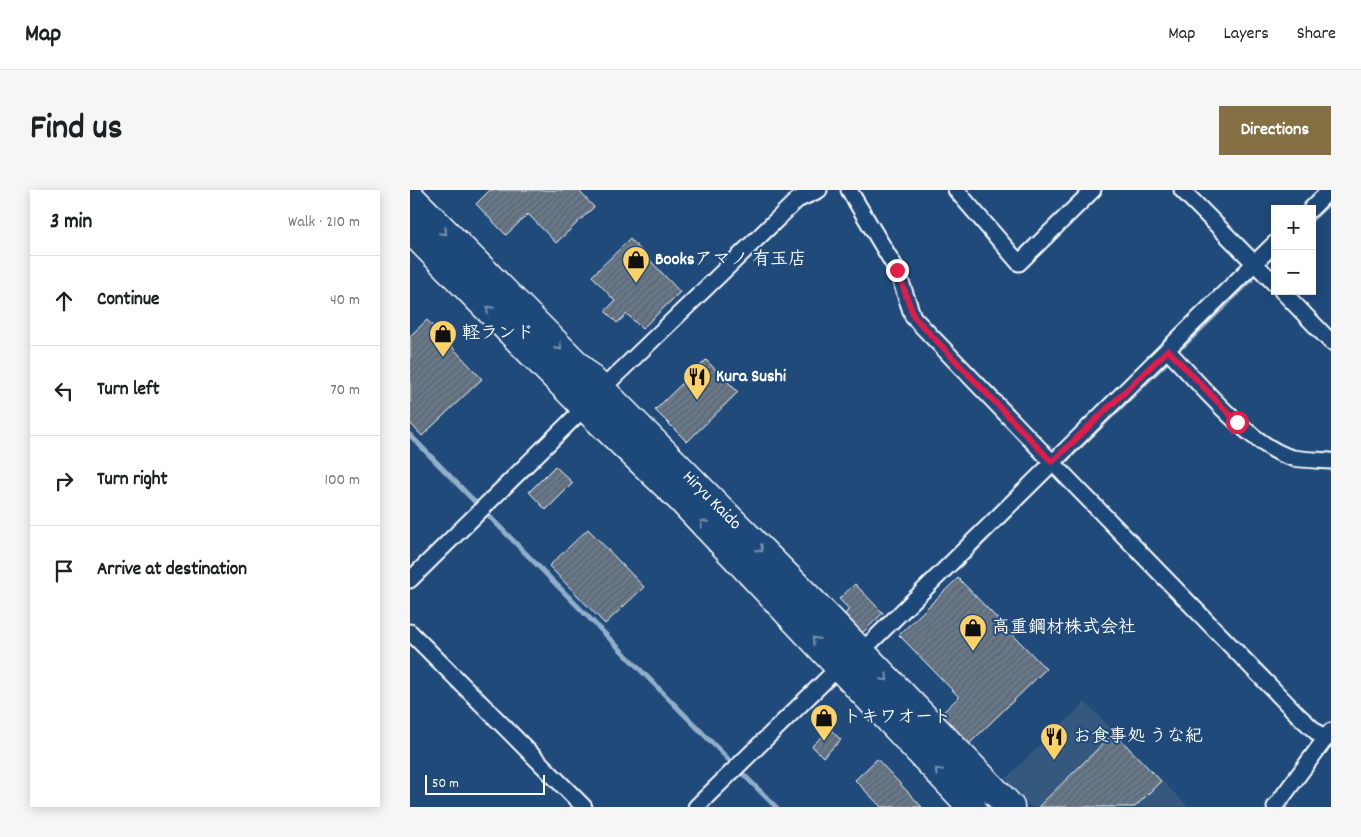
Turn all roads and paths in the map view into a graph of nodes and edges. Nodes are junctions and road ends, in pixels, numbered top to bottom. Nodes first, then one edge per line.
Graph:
1 (819, 190) edge
2 (849, 190) edge
3 (956, 190) edge
4 (1093, 190) edge
5 (1182, 190) edge
6 (1330, 190) edge
7 (792, 195) edge
8 (410, 197) edge
9 (1315, 205) edge
10 (410, 229) edge
11 (1271, 247) edge
12 (1254, 263) junction
13 (1271, 280) edge
14 (1286, 295) edge
15 (1331, 342) edge
16 (1168, 350) junction
17 (594, 399) junction
18 (1052, 462) junction
19 (1331, 462) edge
20 (410, 580) edge
21 (410, 632) edge
22 (850, 659) junction
23 (1328, 735) edge
24 (1279, 806) edge
25 (584, 807) edge
26 (696, 807) edge
27 (972, 807) edge
28 (1010, 807) edge

1 - 7 street
2 - 18 street
3 - 4 street
5 - 12 street
6 - 9 street
7 - 17 street
8 -> 17 highway, Hiryu Kaido
17 -> 10 highway, Hiryu Kaido
11 - 12 street
12 - 13 street
12 - 16 street
14 - 15 street
16 - 18 street
16 - 19 street
17 - 20 street
17 - 22 highway, Hiryu Kaido
18 - 22 street
18 - 23 street
21 - 25 street
22 - 26 street
27 -> 22 highway, Hiryu Kaido
22 -> 28 highway, Hiryu Kaido
23 - 24 street

